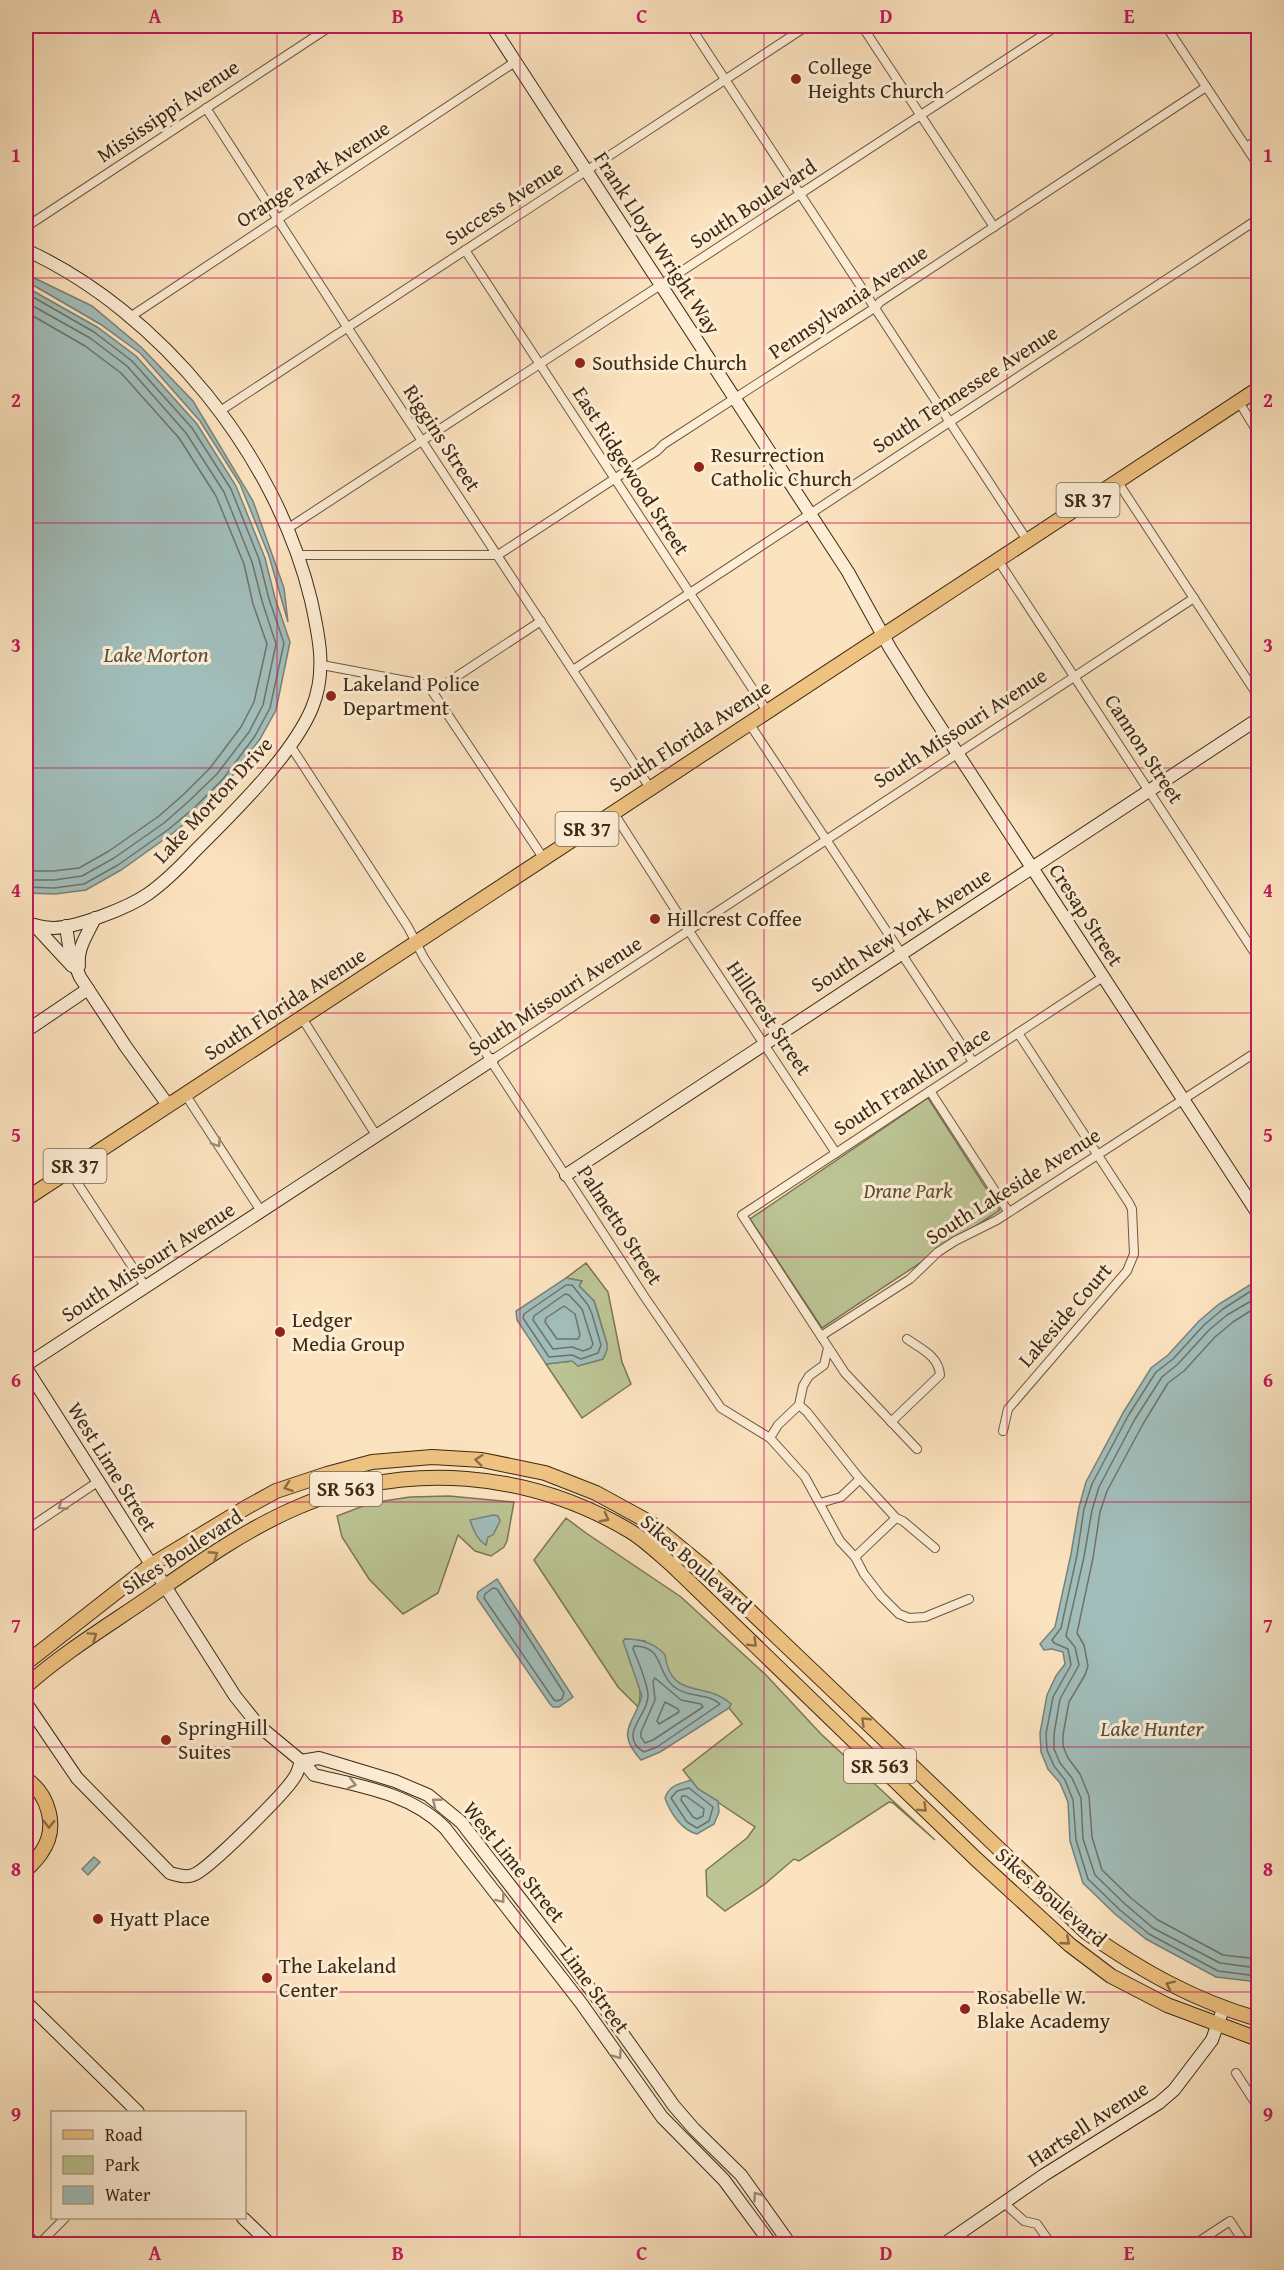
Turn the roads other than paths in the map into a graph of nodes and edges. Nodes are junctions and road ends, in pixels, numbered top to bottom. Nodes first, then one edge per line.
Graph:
1 (331, 26) edge
2 (492, 26) edge
3 (690, 26) edge
4 (807, 26) edge
5 (862, 26) edge
6 (1057, 26) edge
7 (1166, 26) edge
8 (515, 62) junction
9 (726, 79) junction
10 (1206, 87) junction
11 (206, 108) junction
12 (921, 115) junction
13 (1258, 139) edge
14 (1247, 147) junction
15 (1258, 165) edge
16 (586, 171) junction
17 (801, 194) junction
18 (277, 219) junction
19 (1258, 219) edge
20 (26, 227) edge
21 (994, 227) junction
22 (26, 250) edge
23 (465, 250) junction
24 (661, 285) junction
25 (876, 308) junction
26 (130, 317) junction
27 (347, 327) junction
28 (540, 364) junction
29 (1258, 389) edge
30 (735, 398) junction
31 (1239, 402) junction
32 (220, 411) junction
33 (951, 423) junction
34 (1258, 433) edge
35 (422, 441) junction
36 (614, 479) junction
37 (1117, 481) junction
38 (810, 515) junction
39 (287, 529) junction
40 (1028, 540) junction
41 (297, 555) junction
42 (498, 555) junction
43 (998, 560) junction
44 (690, 594) junction
45 (1194, 598) junction
46 (541, 621) junction
47 (884, 635) junction
48 (322, 664) junction
49 (573, 670) junction
50 (1075, 676) junction
51 (433, 692) junction
52 (1258, 696) edge
53 (767, 711) junction
54 (1258, 719) edge
55 (750, 723) junction
56 (290, 745) junction
57 (957, 753) junction
58 (650, 788) junction
59 (1150, 791) junction
60 (613, 812) junction
61 (827, 840) junction
62 (544, 859) junction
63 (1031, 868) junction
64 (95, 918) junction
65 (30, 924) edge
66 (66, 926) junction
67 (689, 932) junction
68 (418, 942) junction
69 (902, 953) junction
70 (1258, 958) edge
71 (80, 976) junction
72 (1103, 977) junction
73 (88, 989) junction
74 (302, 1018) junction
75 (26, 1031) edge
76 (1018, 1033) junction
77 (764, 1044) junction
78 (1258, 1051) edge
79 (492, 1060) junction
80 (973, 1062) junction
81 (930, 1091) junction
82 (185, 1094) junction
83 (1183, 1099) junction
84 (168, 1105) junction
85 (376, 1135) junction
86 (837, 1153) junction
87 (1098, 1154) junction
88 (69, 1170) junction
89 (566, 1175) junction
90 (26, 1199) edge
91 (261, 1211) junction
92 (1008, 1211) junction
93 (1258, 1214) edge
94 (145, 1286) junction
95 (821, 1336) junction
96 (907, 1339) dead end
97 (828, 1348) junction
98 (26, 1366) edge
99 (799, 1405) junction
100 (891, 1422) junction
101 (1003, 1431) dead end
102 (770, 1438) junction
103 (917, 1449) dead end
104 (537, 1471) junction
105 (425, 1476) junction
106 (860, 1479) junction
107 (99, 1481) junction
108 (533, 1492) junction
109 (820, 1503) junction
110 (617, 1504) junction
111 (896, 1518) junction
112 (26, 1530) edge
113 (935, 1548) dead end
114 (855, 1557) junction
115 (151, 1565) junction
116 (164, 1587) junction
117 (969, 1599) dead end
118 (26, 1662) edge
119 (26, 1686) edge
120 (29, 1708) edge
121 (301, 1761) junction
122 (26, 1779) edge
123 (26, 1870) edge
124 (26, 2002) edge
125 (1223, 2009) junction
126 (1258, 2019) edge
127 (1218, 2024) junction
128 (1258, 2038) edge
129 (1236, 2073) dead end
130 (1258, 2107) edge
131 (137, 2111) edge
132 (1003, 2202) junction
133 (63, 2219) edge
134 (245, 2219) edge
135 (26, 2236) edge
136 (34, 2244) edge
137 (39, 2244) edge
138 (270, 2244) edge
139 (771, 2244) edge
140 (790, 2244) edge
141 (944, 2244) edge
142 (1051, 2244) edge
143 (1195, 2244) edge
144 (1245, 2244) edge

1 - 11 street, Mississippi Avenue
2 - 8 street, Frank Lloyd Wright Way
3 - 9 street
4 - 9 street, Success Avenue
5 - 12 street
6 - 12 street, South Boulevard
7 - 10 street
8 - 16 street, Frank Lloyd Wright Way
8 - 18 street, Orange Park Avenue
9 - 16 street, Success Avenue
9 - 17 street
10 - 14 street
10 - 21 street, Pennsylvania Avenue
11 - 18 street, Riggins Street
11 - 20 street, Mississippi Avenue
12 - 17 street, South Boulevard
12 - 21 street
13 - 14 street
14 - 15 street
16 - 23 street, Success Avenue
16 - 24 street, Frank Lloyd Wright Way
17 - 24 street, South Boulevard
17 - 25 street
18 - 26 street, Orange Park Avenue
18 - 27 street, Riggins Street
19 - 33 street, South Tennessee Avenue
21 - 25 street, Pennsylvania Avenue
22 - 26 street, Lake Morton Drive
23 - 27 street, Success Avenue
23 - 28 street, East Ridgewood Street
24 - 28 street, South Boulevard
24 - 30 street, Frank Lloyd Wright Way
25 - 30 street, Pennsylvania Avenue
25 - 33 street
26 - 32 street, Lake Morton Drive
27 - 32 street, Success Avenue
27 - 35 street, Riggins Street
28 - 35 street, South Boulevard
28 - 36 street, East Ridgewood Street
29 - 31 main road, South Florida Avenue / SR 37
30 - 36 street, Pennsylvania Avenue
30 - 38 street, Frank Lloyd Wright Way
31 - 34 street
31 - 37 main road, South Florida Avenue / SR 37
32 - 39 street, Lake Morton Drive
33 - 38 street, South Tennessee Avenue
33 - 40 street
35 - 39 street, South Boulevard
35 - 42 street, Riggins Street
36 - 42 street, Pennsylvania Avenue
36 - 44 street, East Ridgewood Street
37 - 40 main road, South Florida Avenue / SR 37
37 - 45 street
38 - 44 street, South Tennessee Avenue
38 - 47 street, Frank Lloyd Wright Way
39 - 41 street, Lake Morton Drive
40 - 43 main road, South Florida Avenue / SR 37
41 - 42 street
41 - 48 street, Lake Morton Drive
42 - 46 street, Riggins Street
43 - 47 main road, South Florida Avenue / SR 37
43 - 50 street, Cannon Street
44 - 49 street, South Tennessee Avenue
44 - 53 street, East Ridgewood Street
45 - 50 street, South Missouri Avenue
45 - 52 street
46 - 49 street, Riggins Street
46 - 51 street
47 - 53 main road, South Florida Avenue / SR 37
47 - 57 street, Cresap Street
48 - 51 street
48 - 56 street, Lake Morton Drive
49 - 58 street, Riggins Street
50 - 57 street, South Missouri Avenue
50 - 59 street, Cannon Street
51 - 62 street
53 - 55 main road, South Florida Avenue / SR 37
54 - 59 street, South New York Avenue
55 - 58 main road, South Florida Avenue / SR 37
55 - 61 street
56 - 64 street, Lake Morton Drive
56 - 68 street, Palmetto Street
57 - 61 street, South Missouri Avenue
57 - 63 street, Cresap Street
58 - 60 main road, South Florida Avenue / SR 37
59 - 63 street, South New York Avenue
59 - 70 street, Cannon Street
60 - 62 main road, South Florida Avenue / SR 37
60 - 67 street, Hillcrest Street
61 - 67 street, South Missouri Avenue
61 - 69 street
62 - 68 main road, South Florida Avenue / SR 37
63 - 69 street, South New York Avenue
63 - 72 street, Cresap Street
64 - 66 street, Lake Morton Drive
64 - 71 street
65 - 66 street, Lake Morton Drive
65 - 71 street
66 - 71 street
67 - 77 street, Hillcrest Street
67 - 79 street, South Missouri Avenue
68 - 74 main road, South Florida Avenue / SR 37
68 - 79 street, Palmetto Street
69 - 77 street, South New York Avenue
69 - 80 street
71 - 73 street
72 - 76 street, South Franklin Place
72 - 83 street, Cresap Street
73 - 75 street
73 - 84 street
74 - 82 main road, South Florida Avenue / SR 37
74 - 85 street
76 - 80 street, South Franklin Place
76 - 87 street, Lakeside Court
77 - 86 street, Hillcrest Street
77 - 89 street, South New York Avenue
78 - 83 street, South Lakeside Avenue
79 - 85 street, South Missouri Avenue
79 - 89 street, Palmetto Street
80 - 81 street, South Franklin Place
81 - 86 street, South Franklin Place
81 - 92 street
82 - 84 main road, South Florida Avenue / SR 37
82 -> 91 street
83 - 87 street, South Lakeside Avenue
83 - 93 street, Cresap Street
84 - 88 main road, South Florida Avenue / SR 37
85 - 91 street, South Missouri Avenue
86 - 95 street, South Franklin Place
87 - 92 street, South Lakeside Avenue
87 - 101 street, Lakeside Court
88 - 90 main road, South Florida Avenue / SR 37
88 - 94 street
89 - 102 street, Palmetto Street
91 - 94 street, South Missouri Avenue
92 - 95 street, South Lakeside Avenue
94 - 98 street, South Missouri Avenue
95 - 97 street
96 - 100 street
97 - 99 street
97 - 100 street
98 - 107 street, West Lime Street
99 - 102 street
99 - 106 street
100 - 103 street
102 - 109 street
104 - 105 main road
104 - 110 main road, Sikes Boulevard / SR 563
104 -> 115 main road, Sikes Boulevard / SR 563
105 - 108 main road, Sikes Boulevard / SR 563
116 -> 105 main road, Sikes Boulevard / SR 563
106 - 109 street
106 - 111 street
107 -> 112 street
107 - 115 street, West Lime Street
108 - 110 main road
108 -> 127 main road, Sikes Boulevard / SR 563
109 - 114 street
125 -> 110 main road, Sikes Boulevard / SR 563
111 - 113 street
111 - 114 street
114 - 117 street
115 - 116 street, West Lime Street
115 - 118 main road, Sikes Boulevard / SR 563
119 -> 116 main road, Sikes Boulevard / SR 563
116 - 121 street, West Lime Street
120 - 121 street
121 -> 139 street, Lime Street
140 -> 121 street, West Lime Street
122 -> 123 main road
124 - 131 street
125 - 126 main road, Sikes Boulevard / SR 563
125 - 127 street, Hartsell Avenue
127 - 128 main road, Sikes Boulevard / SR 563
127 - 132 street, Hartsell Avenue
129 - 130 street
132 - 141 street, Hartsell Avenue
132 - 142 street
133 - 137 street
134 - 138 street
135 - 136 street
143 - 144 street

